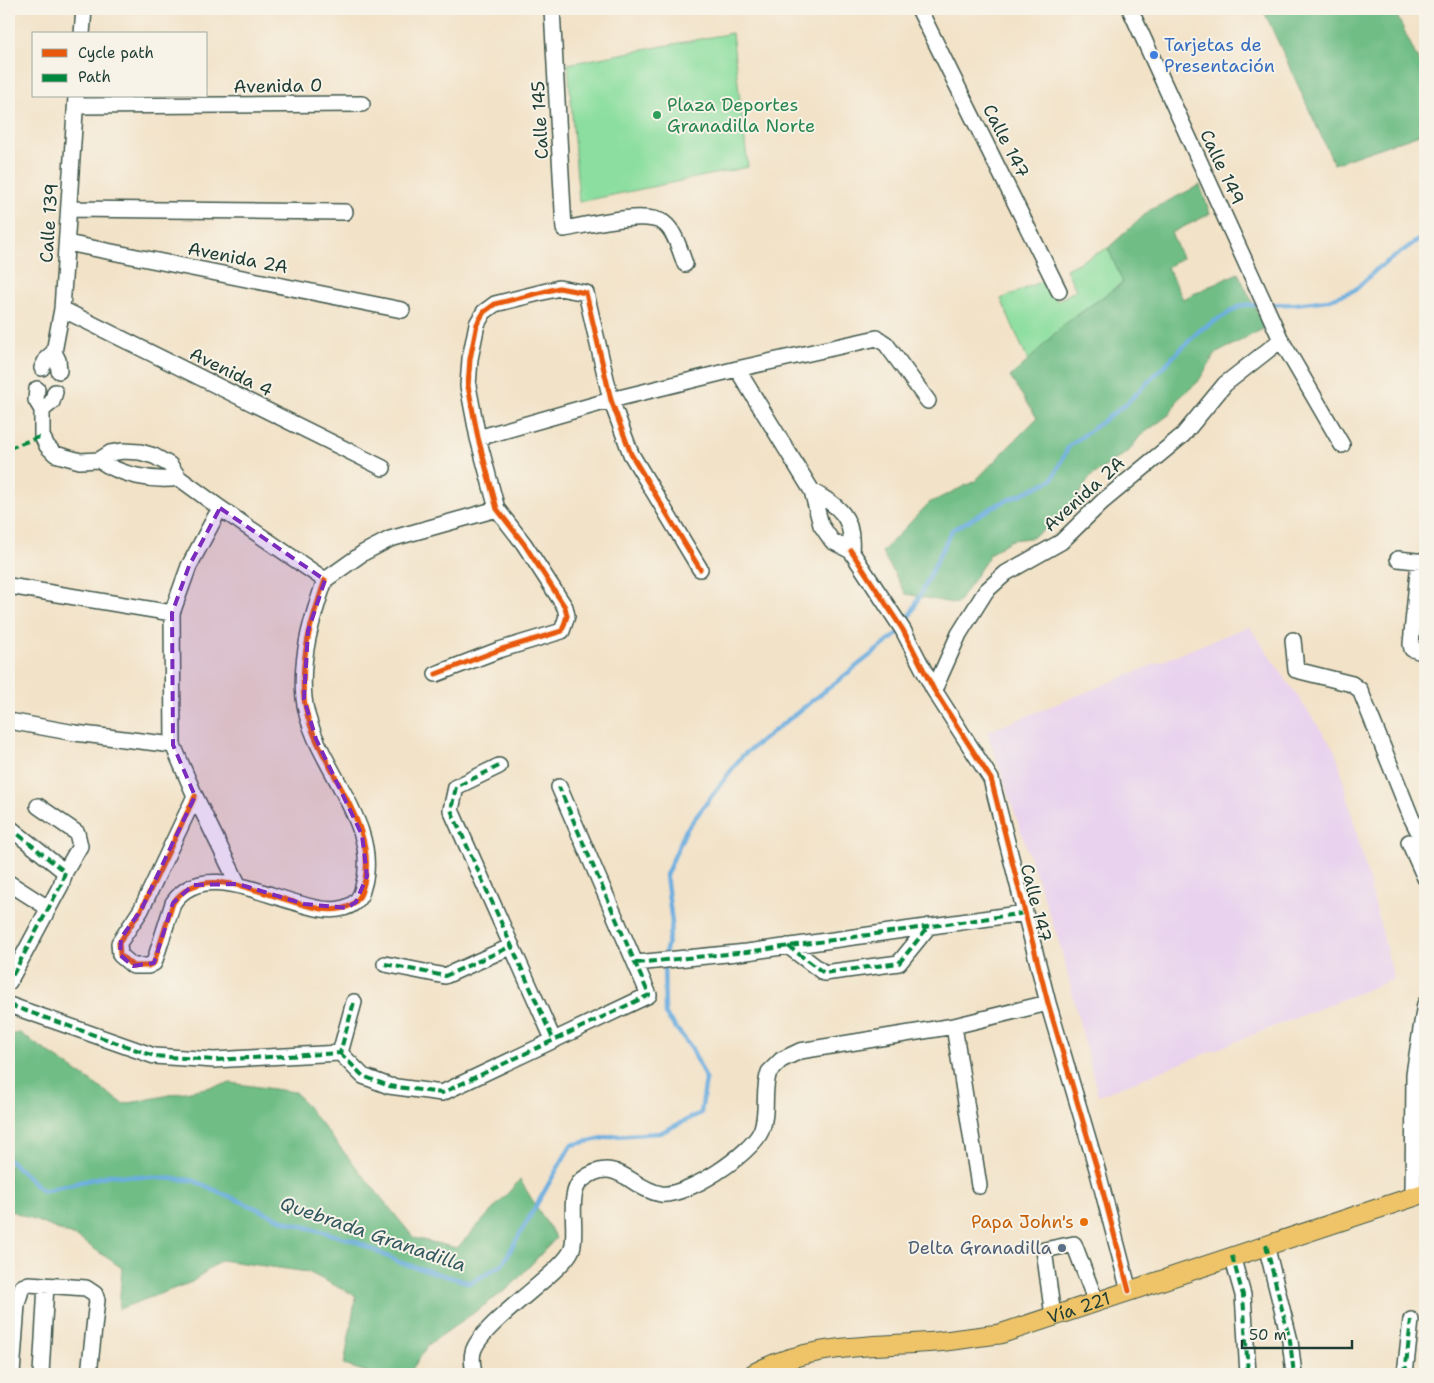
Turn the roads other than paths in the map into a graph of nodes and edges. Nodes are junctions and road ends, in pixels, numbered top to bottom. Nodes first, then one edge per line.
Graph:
1 (84, 9) edge
2 (552, 9) edge
3 (918, 9) edge
4 (1130, 9) edge
5 (82, 32) edge
6 (76, 101) edge
7 (362, 104) dead end
8 (69, 210) junction
9 (345, 212) dead end
10 (67, 243) junction
11 (685, 264) dead end
12 (1059, 291) dead end
13 (62, 309) junction
14 (402, 310) dead end
15 (1281, 340) junction
16 (54, 352) junction
17 (42, 368) dead end
18 (737, 369) junction
19 (59, 371) dead end
20 (37, 389) dead end
21 (55, 392) dead end
22 (611, 400) junction
23 (928, 401) dead end
24 (42, 410) junction
25 (478, 438) junction
26 (1342, 445) dead end
27 (100, 460) junction
28 (384, 468) dead end
29 (179, 478) junction
30 (812, 490) junction
31 (220, 508) junction
32 (497, 509) junction
33 (851, 551) junction
34 (1398, 559) dead end
35 (1422, 561) edge
36 (700, 569) dead end
37 (325, 580) junction
38 (9, 586) edge
39 (172, 613) junction
40 (1293, 640) dead end
41 (1425, 653) edge
42 (436, 674) dead end
43 (934, 690) junction
44 (9, 721) edge
45 (173, 745) junction
46 (499, 766) dead end
47 (559, 786) dead end
48 (195, 796) junction
49 (38, 806) dead end
50 (9, 828) edge
51 (1409, 842) dead end
52 (1425, 845) edge
53 (65, 872) junction
54 (1425, 878) edge
55 (9, 884) edge
56 (238, 884) junction
57 (48, 908) junction
58 (1025, 913) junction
59 (929, 926) junction
60 (512, 946) junction
61 (788, 946) junction
62 (636, 963) junction
63 (385, 964) dead end
64 (9, 982) edge
65 (354, 1002) dead end
66 (1048, 1003) junction
67 (1425, 1004) edge
68 (9, 1005) edge
69 (954, 1026) junction
70 (553, 1039) junction
71 (340, 1053) junction
72 (980, 1186) dead end
73 (1419, 1195) edge
74 (1266, 1245) junction
75 (1232, 1256) junction
76 (46, 1285) junction
77 (1129, 1291) junction
78 (1096, 1302) junction
79 (1053, 1316) junction
80 (1411, 1320) dead end
81 (12, 1374) edge
82 (41, 1374) edge
83 (89, 1374) edge
84 (474, 1374) edge
85 (753, 1374) edge
86 (1248, 1374) edge
87 (1292, 1374) edge
88 (1405, 1374) edge

1 - 5 street
2 - 11 street, Calle 145
3 - 12 street, Calle 147
4 - 15 street, Calle 149
6 - 7 street, Avenida 0
6 - 8 street, Calle 139
8 - 9 street
8 - 10 street, Calle 139
10 - 13 street, Calle 139
10 - 14 street, Avenida 2A
13 - 16 street, Calle 139
13 - 28 street, Avenida 4
15 - 26 street, Calle 149
15 - 43 street, Avenida 2A
16 - 17 street
16 - 19 street
18 - 22 street
18 - 23 street
18 - 30 street
20 - 24 street
21 - 24 street
22 - 25 street
22 - 25 street
22 - 36 street
24 - 27 street
25 - 32 street
27 - 29 street
27 - 29 street
29 - 31 street
30 - 33 street
30 - 33 street
31 - 37 street
31 - 39 street
32 - 37 street
32 - 42 street
33 - 43 street, Calle 147
34 - 35 street
35 - 41 street
37 - 56 street
38 - 39 street
39 - 45 street
40 - 52 street
43 - 58 street, Calle 147
44 - 45 street
45 - 48 street
46 - 60 street
47 - 62 street
48 - 56 street
48 - 56 street
49 - 53 street
50 - 53 street
51 - 54 street
53 - 57 street
55 - 57 street
57 - 64 street
58 - 59 street
58 - 66 street, Calle 147
59 - 61 street
59 - 61 street
60 - 63 street
60 - 70 street
61 - 62 street
62 - 70 street
65 - 71 street
66 - 69 street
66 - 77 street, Calle 147
67 - 73 street
68 - 71 street
69 - 72 street
69 - 84 street
70 - 71 street
73 - 74 main road, Vía 221
74 - 75 main road, Vía 221
74 - 87 street
75 - 77 main road, Vía 221
75 - 86 street
76 - 81 street
76 - 82 street
76 - 83 street
77 - 78 main road, Vía 221
78 - 79 main road, Vía 221
78 - 79 street
79 - 85 main road, Vía 221
80 - 88 street

